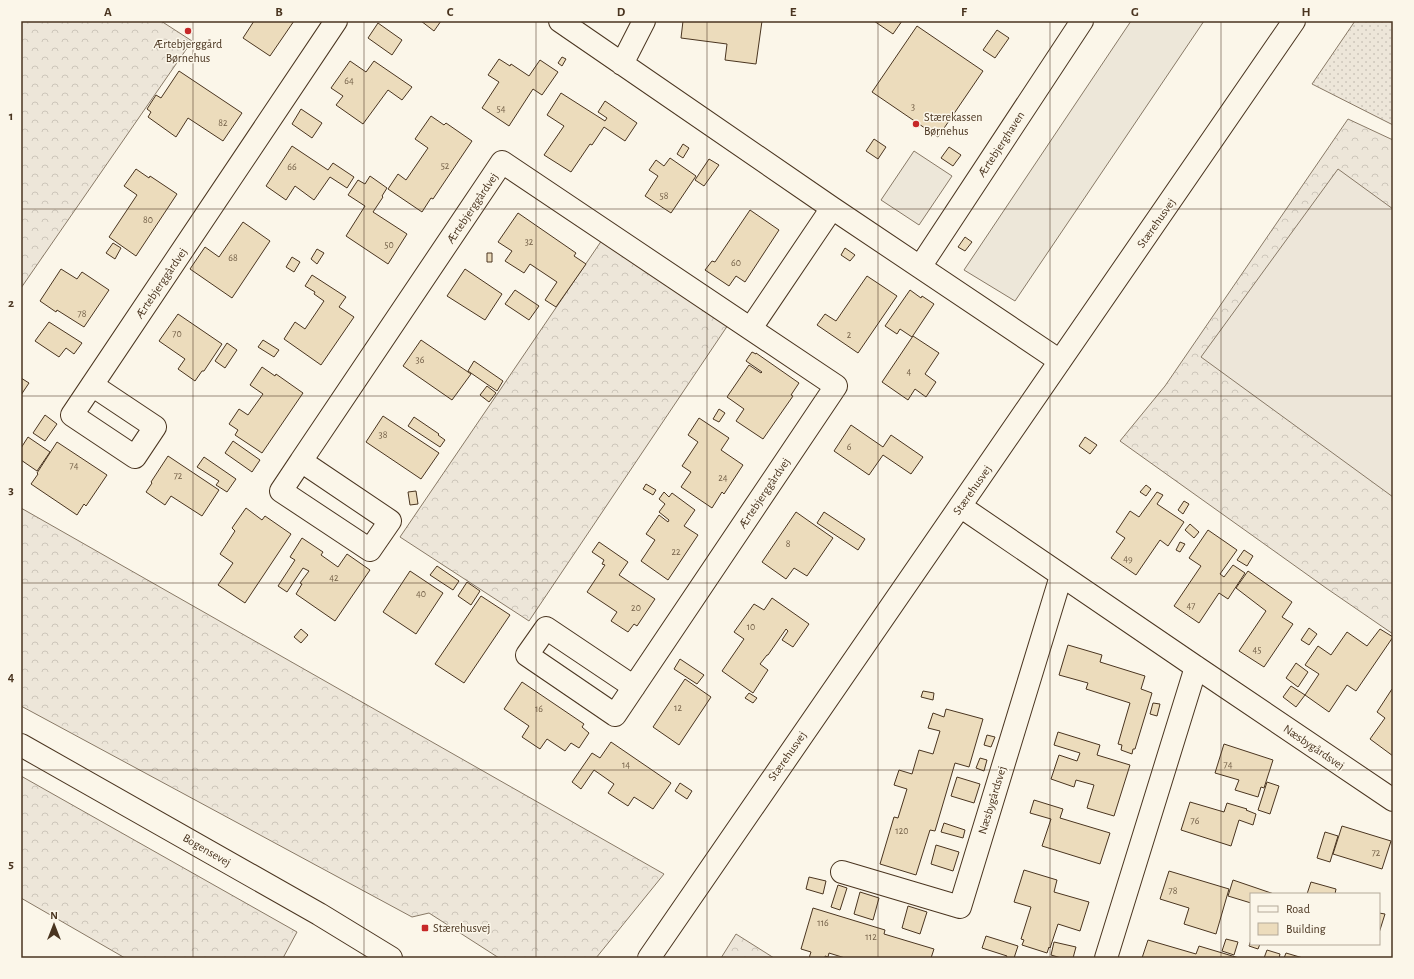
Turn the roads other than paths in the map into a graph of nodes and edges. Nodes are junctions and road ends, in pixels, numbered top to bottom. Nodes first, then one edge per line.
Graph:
1 (336, 21) edge
2 (560, 21) edge
3 (644, 21) edge
4 (1082, 21) edge
5 (1294, 21) edge
6 (622, 64) junction
7 (832, 208) junction
8 (920, 267) junction
9 (750, 328) junction
10 (1060, 361) junction
11 (92, 385) dead end
12 (301, 461) junction
13 (960, 506) junction
14 (1061, 576) junction
15 (1196, 668) junction
16 (634, 687) junction
17 (21, 745) edge
18 (1393, 800) edge
19 (842, 872) dead end
20 (392, 958) edge
21 (649, 958) edge
22 (1106, 958) edge

1 - 11 street, Ærtebjerggårdvej
2 - 6 street
3 - 6 street
4 - 8 street, Ærtebjerghaven
5 - 10 street, Stærehusvej
6 - 7 street
7 - 8 street
7 - 9 street
8 - 10 street
9 - 12 street, Ærtebjerggårdvej
9 - 16 street, Ærtebjerggårdvej
10 - 13 street, Stærehusvej
12 - 12 street, Ærtebjerggårdvej
13 - 14 street, Næsbygårdsvej
13 - 21 street, Stærehusvej
14 - 15 street, Næsbygårdsvej
14 - 19 street, Næsbygårdsvej
15 - 18 street, Næsbygårdsvej
15 - 22 street
16 - 16 street, Ærtebjerggårdvej
17 - 20 street, Bogensevej

